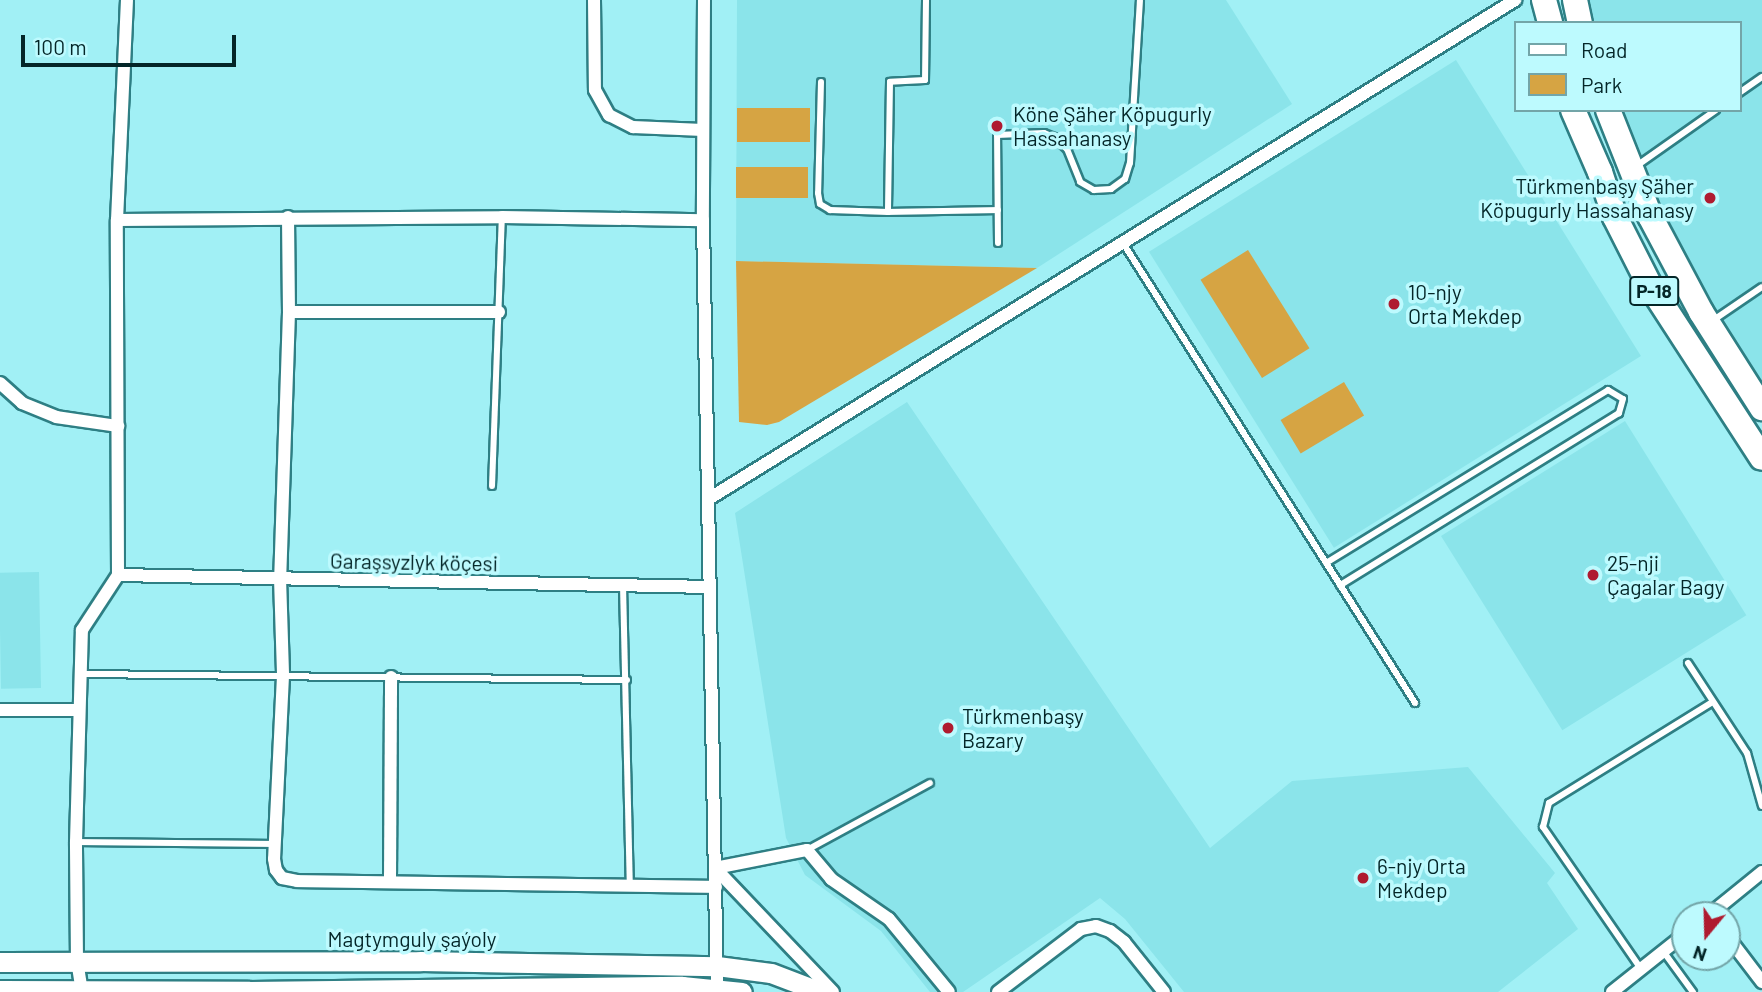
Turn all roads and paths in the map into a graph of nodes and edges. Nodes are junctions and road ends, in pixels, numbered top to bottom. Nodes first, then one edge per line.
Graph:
1 (127, 0) edge
2 (594, 0) edge
3 (704, 0) edge
4 (926, 0) edge
5 (1140, 0) edge
6 (1515, 0) edge
7 (1544, 0) edge
8 (1575, 0) edge
9 (1492, 6) edge
10 (1549, 21) edge
11 (1580, 21) edge
12 (1762, 77) edge
13 (821, 82) dead end
14 (1741, 92) edge
15 (1574, 112) edge
16 (1609, 112) edge
17 (1713, 112) edge
18 (703, 130) junction
19 (1631, 170) junction
20 (998, 210) junction
21 (888, 212) junction
22 (288, 217) junction
23 (502, 217) junction
24 (117, 220) junction
25 (703, 220) junction
26 (1122, 242) junction
27 (998, 243) dead end
28 (1762, 287) edge
29 (289, 312) junction
30 (499, 312) junction
31 (1708, 324) junction
32 (0, 383) edge
33 (1762, 408) edge
34 (118, 426) junction
35 (1754, 428) edge
36 (1762, 458) edge
37 (492, 486) dead end
38 (710, 498) junction
39 (1326, 563) junction
40 (118, 575) junction
41 (281, 578) junction
42 (623, 585) junction
43 (1340, 585) junction
44 (710, 587) junction
45 (1688, 663) dead end
46 (80, 674) junction
47 (283, 676) junction
48 (391, 677) junction
49 (627, 680) junction
50 (1415, 703) dead end
51 (1711, 703) junction
52 (0, 710) edge
53 (79, 710) junction
54 (930, 783) dead end
55 (1762, 806) edge
56 (76, 842) junction
57 (275, 844) junction
58 (807, 849) junction
59 (715, 868) junction
60 (1762, 872) edge
61 (390, 881) junction
62 (630, 885) junction
63 (716, 887) junction
64 (1727, 901) edge
65 (1671, 945) edge
66 (1663, 951) junction
67 (1741, 954) edge
68 (0, 962) edge
69 (77, 962) junction
70 (718, 966) junction
71 (1641, 969) junction
72 (1762, 982) edge
73 (682, 989) edge
74 (717, 989) junction
75 (0, 990) edge
76 (82, 990) edge
77 (421, 990) edge
78 (249, 992) edge
79 (742, 992) edge
80 (821, 992) edge
81 (833, 992) edge
82 (949, 992) edge
83 (998, 992) edge
84 (1164, 992) edge
85 (1612, 992) edge
86 (1693, 992) edge

1 - 24 street
2 - 18 street
3 - 18 street
4 - 21 lane
5 - 20 lane
6 - 9 street
7 - 10 highway
8 - 11 highway
9 - 26 street
12 - 14 lane
13 - 21 lane
15 - 35 highway, P-18
16 - 19 highway, P-18
17 - 19 lane
18 - 25 street
19 - 31 highway, P-18
20 - 21 lane
20 - 27 lane
22 - 23 street
22 - 24 street
22 - 29 street
23 - 25 street
23 - 30 lane
24 - 34 street
25 - 38 street
26 - 38 street
26 - 39 lane
28 - 31 lane
29 - 30 street
29 - 41 street
30 - 37 lane
31 - 33 highway, P-18
32 - 34 street
34 - 40 street
35 - 36 highway, P-18
38 - 44 street
39 - 43 lane
39 - 43 lane
40 - 41 street, Garaşsyzlyk köçesi
40 - 46 street
41 - 42 street, Garaşsyzlyk köçesi
41 - 47 street
42 - 44 street, Garaşsyzlyk köçesi
42 - 49 lane
43 - 50 lane
44 - 59 street
45 - 51 lane
46 - 47 lane
46 - 53 street
47 - 48 lane
47 - 57 street
48 - 49 lane
48 - 61 street
49 - 62 lane
51 - 55 lane
51 - 71 lane
52 - 53 street
53 - 56 street
54 - 58 lane
56 - 57 lane
56 - 69 street
57 - 61 street
58 - 59 street
58 - 82 street
59 - 63 street
59 - 81 street
60 - 64 street
61 - 62 street
62 - 63 street
63 - 70 street
65 - 66 street
66 - 71 street
66 - 86 lane
67 - 72 street
68 - 69 street, Magtymguly şaýoly
69 - 70 street, Magtymguly şaýoly
69 - 76 street
70 - 74 street
70 - 80 street, Magtymguly şaýoly
71 - 85 street
73 - 74 street
73 - 77 street
74 - 79 street
75 - 76 street
76 - 78 street
77 - 78 street
83 - 84 street

